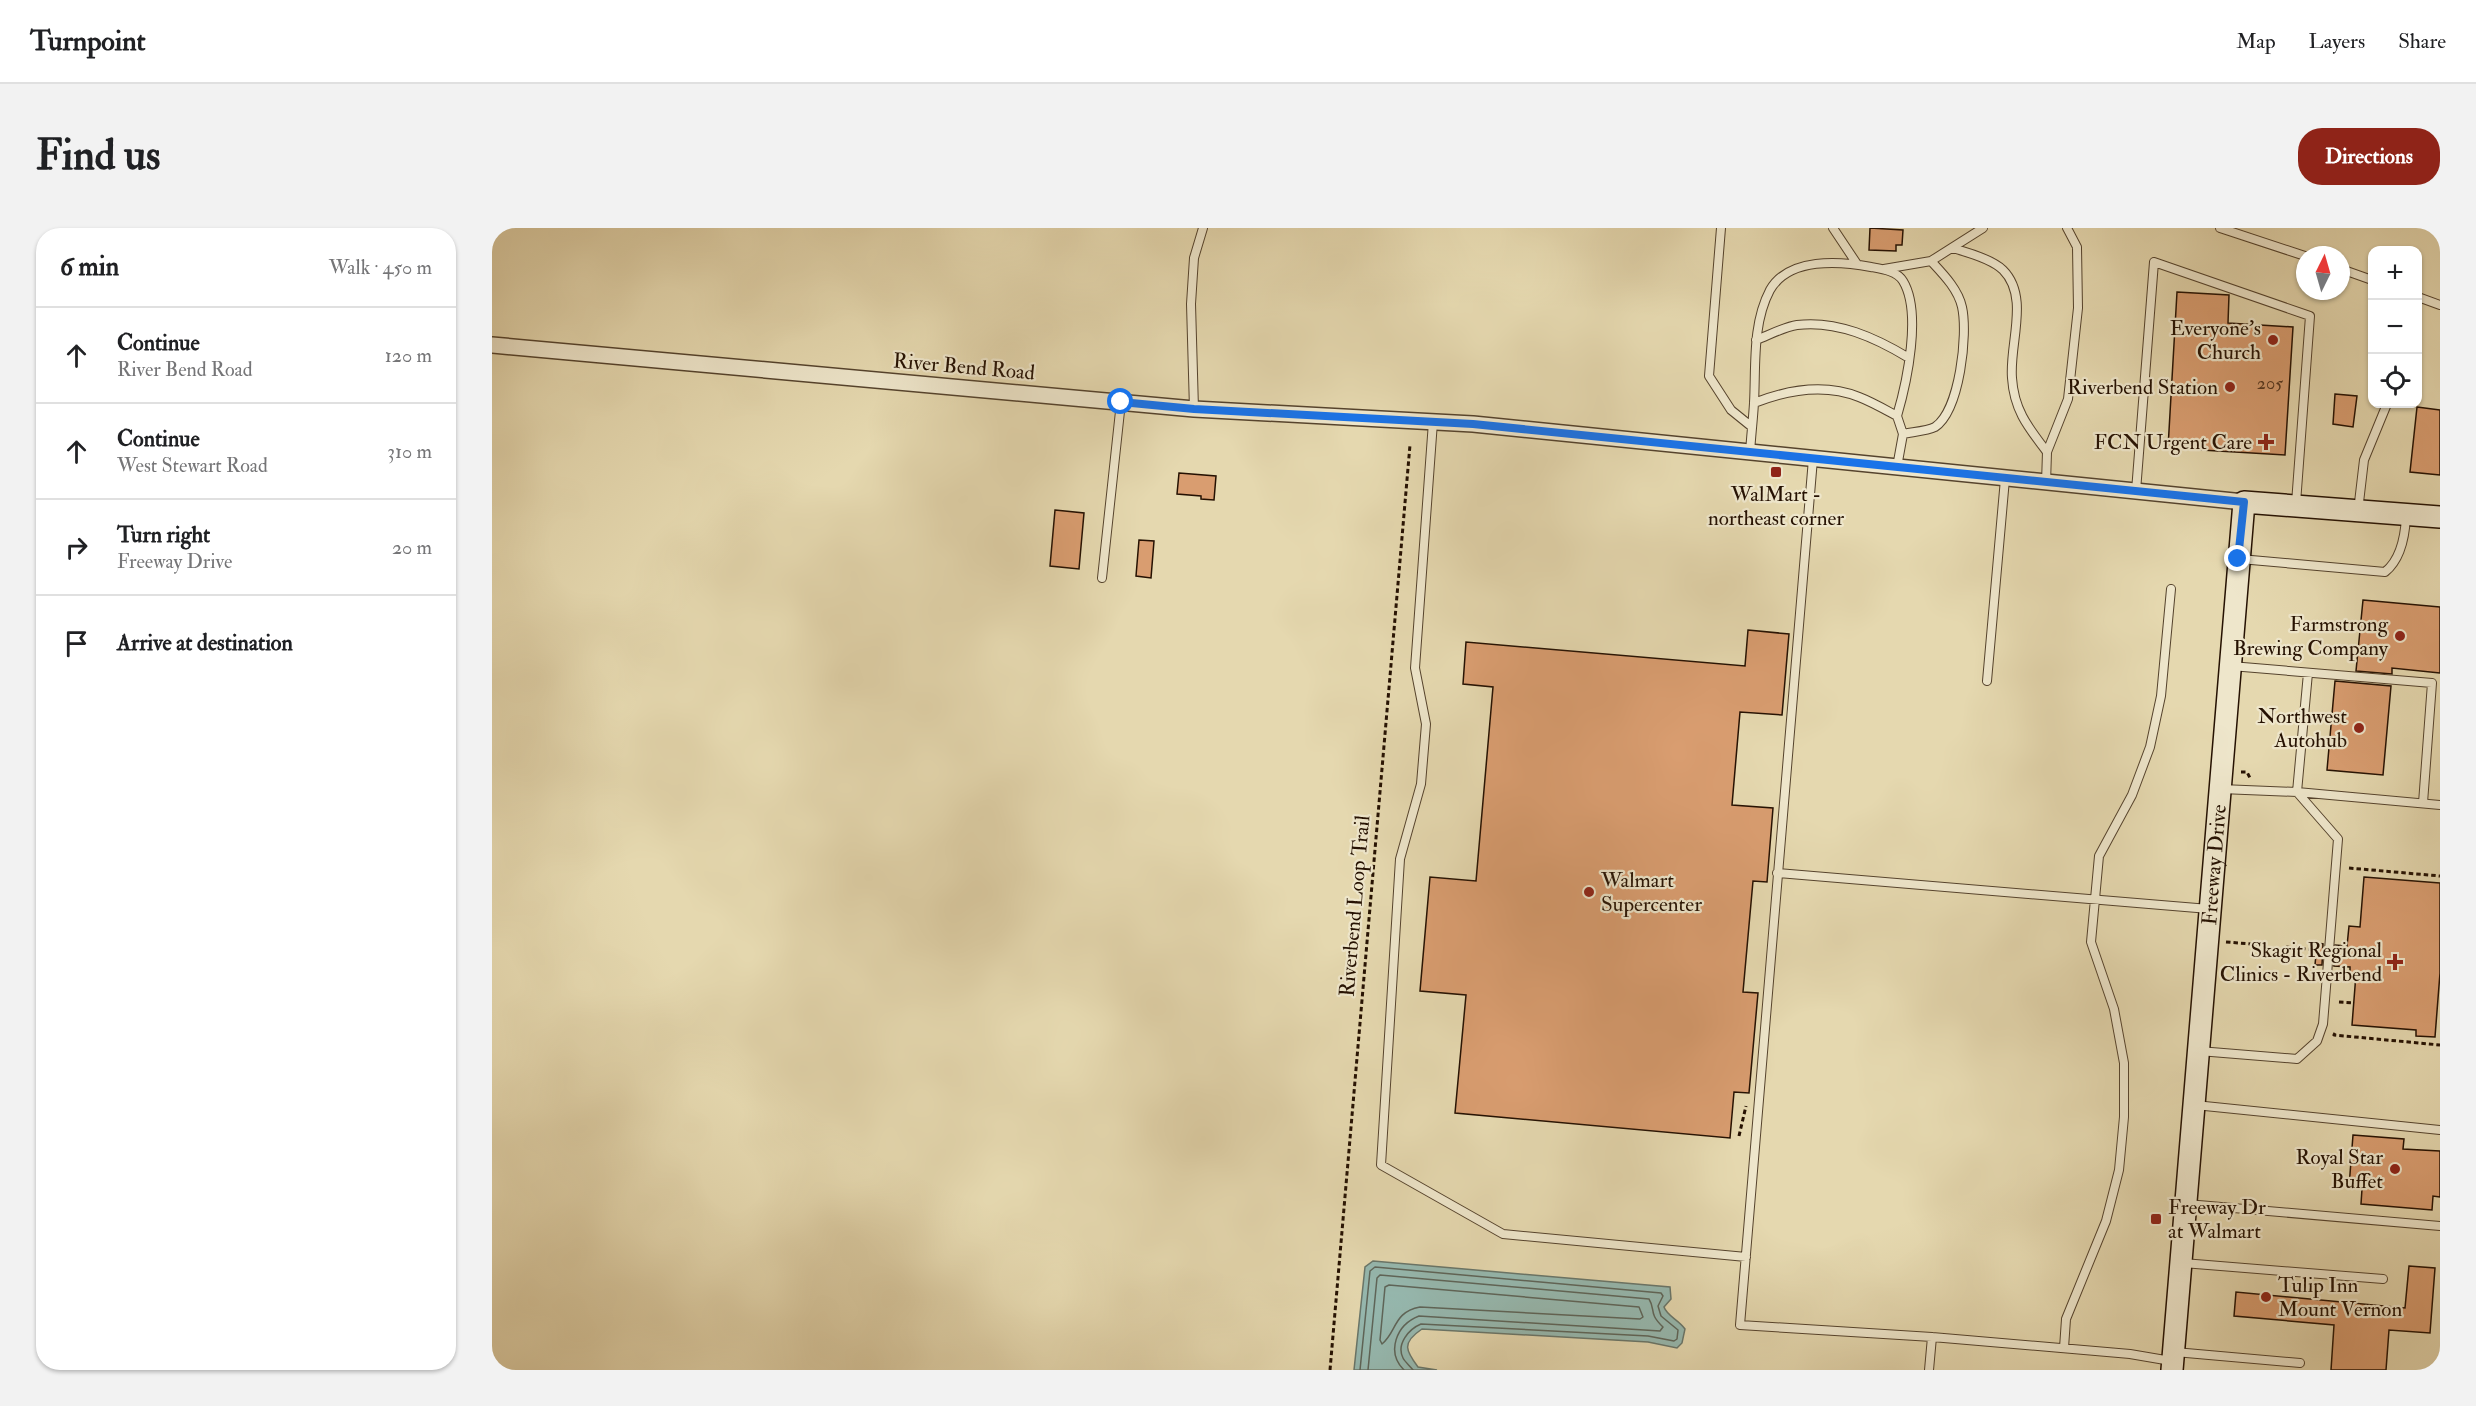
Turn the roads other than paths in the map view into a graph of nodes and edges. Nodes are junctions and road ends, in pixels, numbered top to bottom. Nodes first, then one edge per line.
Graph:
1 (1203, 228) edge
2 (1833, 228) edge
3 (1983, 228) edge
4 (2067, 228) edge
5 (2220, 228) edge
6 (1723, 229) edge
7 (1952, 248) junction
8 (2296, 253) edge
9 (1931, 261) junction
10 (1857, 264) junction
11 (1883, 269) junction
12 (2350, 271) edge
13 (2368, 278) edge
14 (2422, 298) edge
15 (2440, 305) edge
16 (1756, 340) junction
17 (492, 345) edge
18 (1909, 358) junction
19 (1121, 402) junction
20 (1754, 402) junction
21 (2385, 408) edge
22 (1194, 409) junction
23 (1897, 416) junction
24 (1433, 422) junction
25 (1752, 427) junction
26 (1903, 434) junction
27 (2047, 452) junction
28 (1750, 453) junction
29 (1813, 459) junction
30 (1897, 467) junction
31 (2005, 479) junction
32 (2046, 483) junction
33 (2136, 493) junction
34 (2244, 502) junction
35 (2296, 507) junction
36 (2358, 512) junction
37 (2406, 515) junction
38 (2440, 517) edge
39 (2238, 559) junction
40 (1102, 578) dead end
41 (2171, 589) dead end
42 (2230, 666) junction
43 (2308, 673) junction
44 (1987, 681) dead end
45 (2220, 789) junction
46 (2297, 792) junction
47 (2423, 803) junction
48 (2440, 805) edge
49 (1777, 873) junction
50 (2095, 899) junction
51 (2210, 909) junction
52 (2198, 1051) junction
53 (2194, 1105) junction
54 (2440, 1130) edge
55 (2186, 1204) junction
56 (2440, 1226) edge
57 (1746, 1257) junction
58 (2181, 1263) junction
59 (2383, 1279) dead end
60 (1932, 1337) junction
61 (2064, 1348) junction
62 (2173, 1361) edge
63 (2300, 1364) dead end
64 (1929, 1370) edge

1 - 22 lane
2 - 10 lane
3 - 7 lane
4 - 27 lane
5 - 8 lane
6 - 25 lane
7 - 9 lane
7 - 27 lane
9 - 11 lane
9 - 26 lane
10 - 11 lane
10 - 16 lane
11 - 18 lane
12 - 13 lane
14 - 15 lane
16 - 18 lane
16 - 20 lane
17 - 19 street, River Bend Road
18 - 23 lane
19 - 22 street, River Bend Road
19 - 40 lane
20 - 23 lane
20 - 25 lane
21 - 36 lane
22 - 24 street, River Bend Road
23 - 26 lane
24 - 28 street, River Bend Road
24 - 57 lane
25 - 28 lane
26 - 30 lane
27 - 32 lane
28 - 29 street, River Bend Road
29 - 30 street, River Bend Road
29 - 49 lane
30 - 31 street, River Bend Road
31 - 32 street, River Bend Road
31 - 44 lane
32 - 33 street, River Bend Road
33 - 34 street, River Bend Road
33 - 35 lane
34 - 35 street
34 - 39 street, Freeway Drive
35 - 36 street
36 - 37 street
37 - 38 street
37 - 39 lane
39 - 42 street, Freeway Drive
41 - 50 lane
42 - 43 lane
42 - 45 street, Freeway Drive
43 - 46 lane
43 - 47 lane
45 - 46 lane
45 - 51 street, Freeway Drive
46 - 47 lane
46 - 52 lane
47 - 48 lane
49 - 50 lane
49 - 57 lane
50 - 51 lane
50 - 61 lane
51 - 52 street, Freeway Drive
52 - 53 street, Freeway Drive
53 - 54 lane
53 - 55 street, Freeway Drive
55 - 56 lane
55 - 58 street, Freeway Drive
57 - 60 lane
58 - 59 lane
58 - 62 street, Freeway Drive
60 - 61 lane
60 - 64 lane
61 - 62 lane
62 - 63 lane

